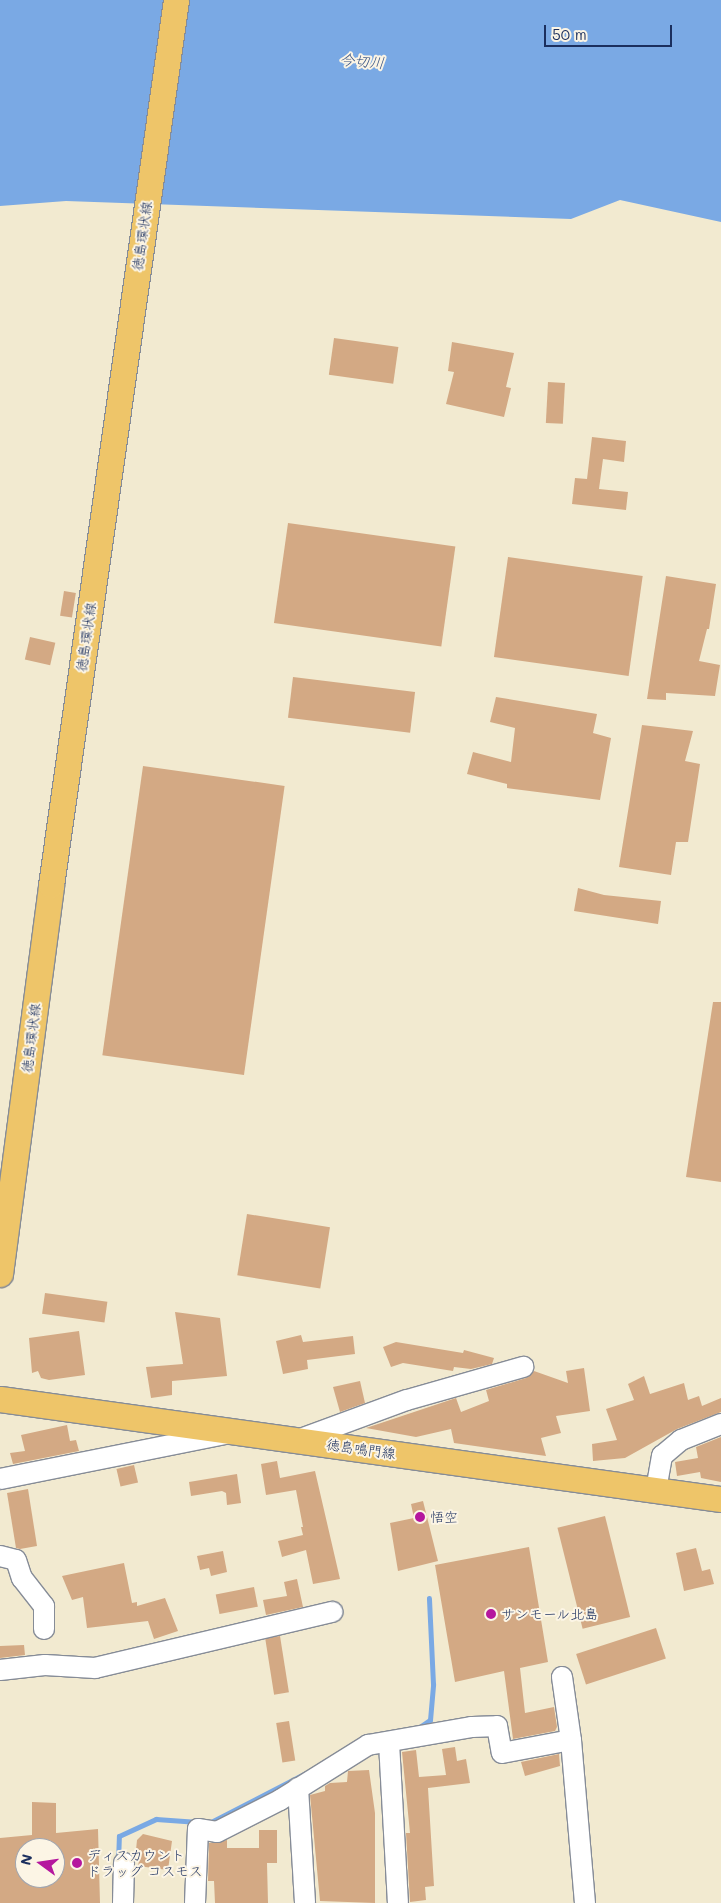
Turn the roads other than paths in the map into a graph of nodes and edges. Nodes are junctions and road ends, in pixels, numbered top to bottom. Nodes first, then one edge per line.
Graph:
1 (176, 0) edge
2 (0, 1274) edge
3 (522, 1367) dead end
4 (0, 1399) edge
5 (721, 1424) edge
6 (237, 1432) junction
7 (298, 1440) junction
8 (0, 1479) edge
9 (656, 1490) junction
10 (721, 1499) edge
11 (0, 1556) edge
12 (332, 1612) dead end
13 (44, 1629) dead end
14 (0, 1670) edge
15 (562, 1677) dead end
16 (571, 1740) junction
17 (389, 1743) junction
18 (298, 1788) junction
19 (124, 1863) dead end
20 (122, 1903) edge
21 (195, 1903) edge
22 (305, 1903) edge
23 (398, 1903) edge
24 (585, 1903) edge

1 - 2 main road, 徳島環状線
3 - 7 street
4 - 6 main road, 徳島鳴門線
5 - 9 street
6 - 7 main road, 徳島鳴門線
6 - 8 street
7 - 9 main road, 徳島鳴門線
9 - 10 main road, 徳島鳴門線
11 - 13 street
12 - 14 street
15 - 16 street
16 - 17 street
16 - 24 street
17 - 18 street
17 - 23 street
18 - 21 street
18 - 22 street
19 - 20 street

